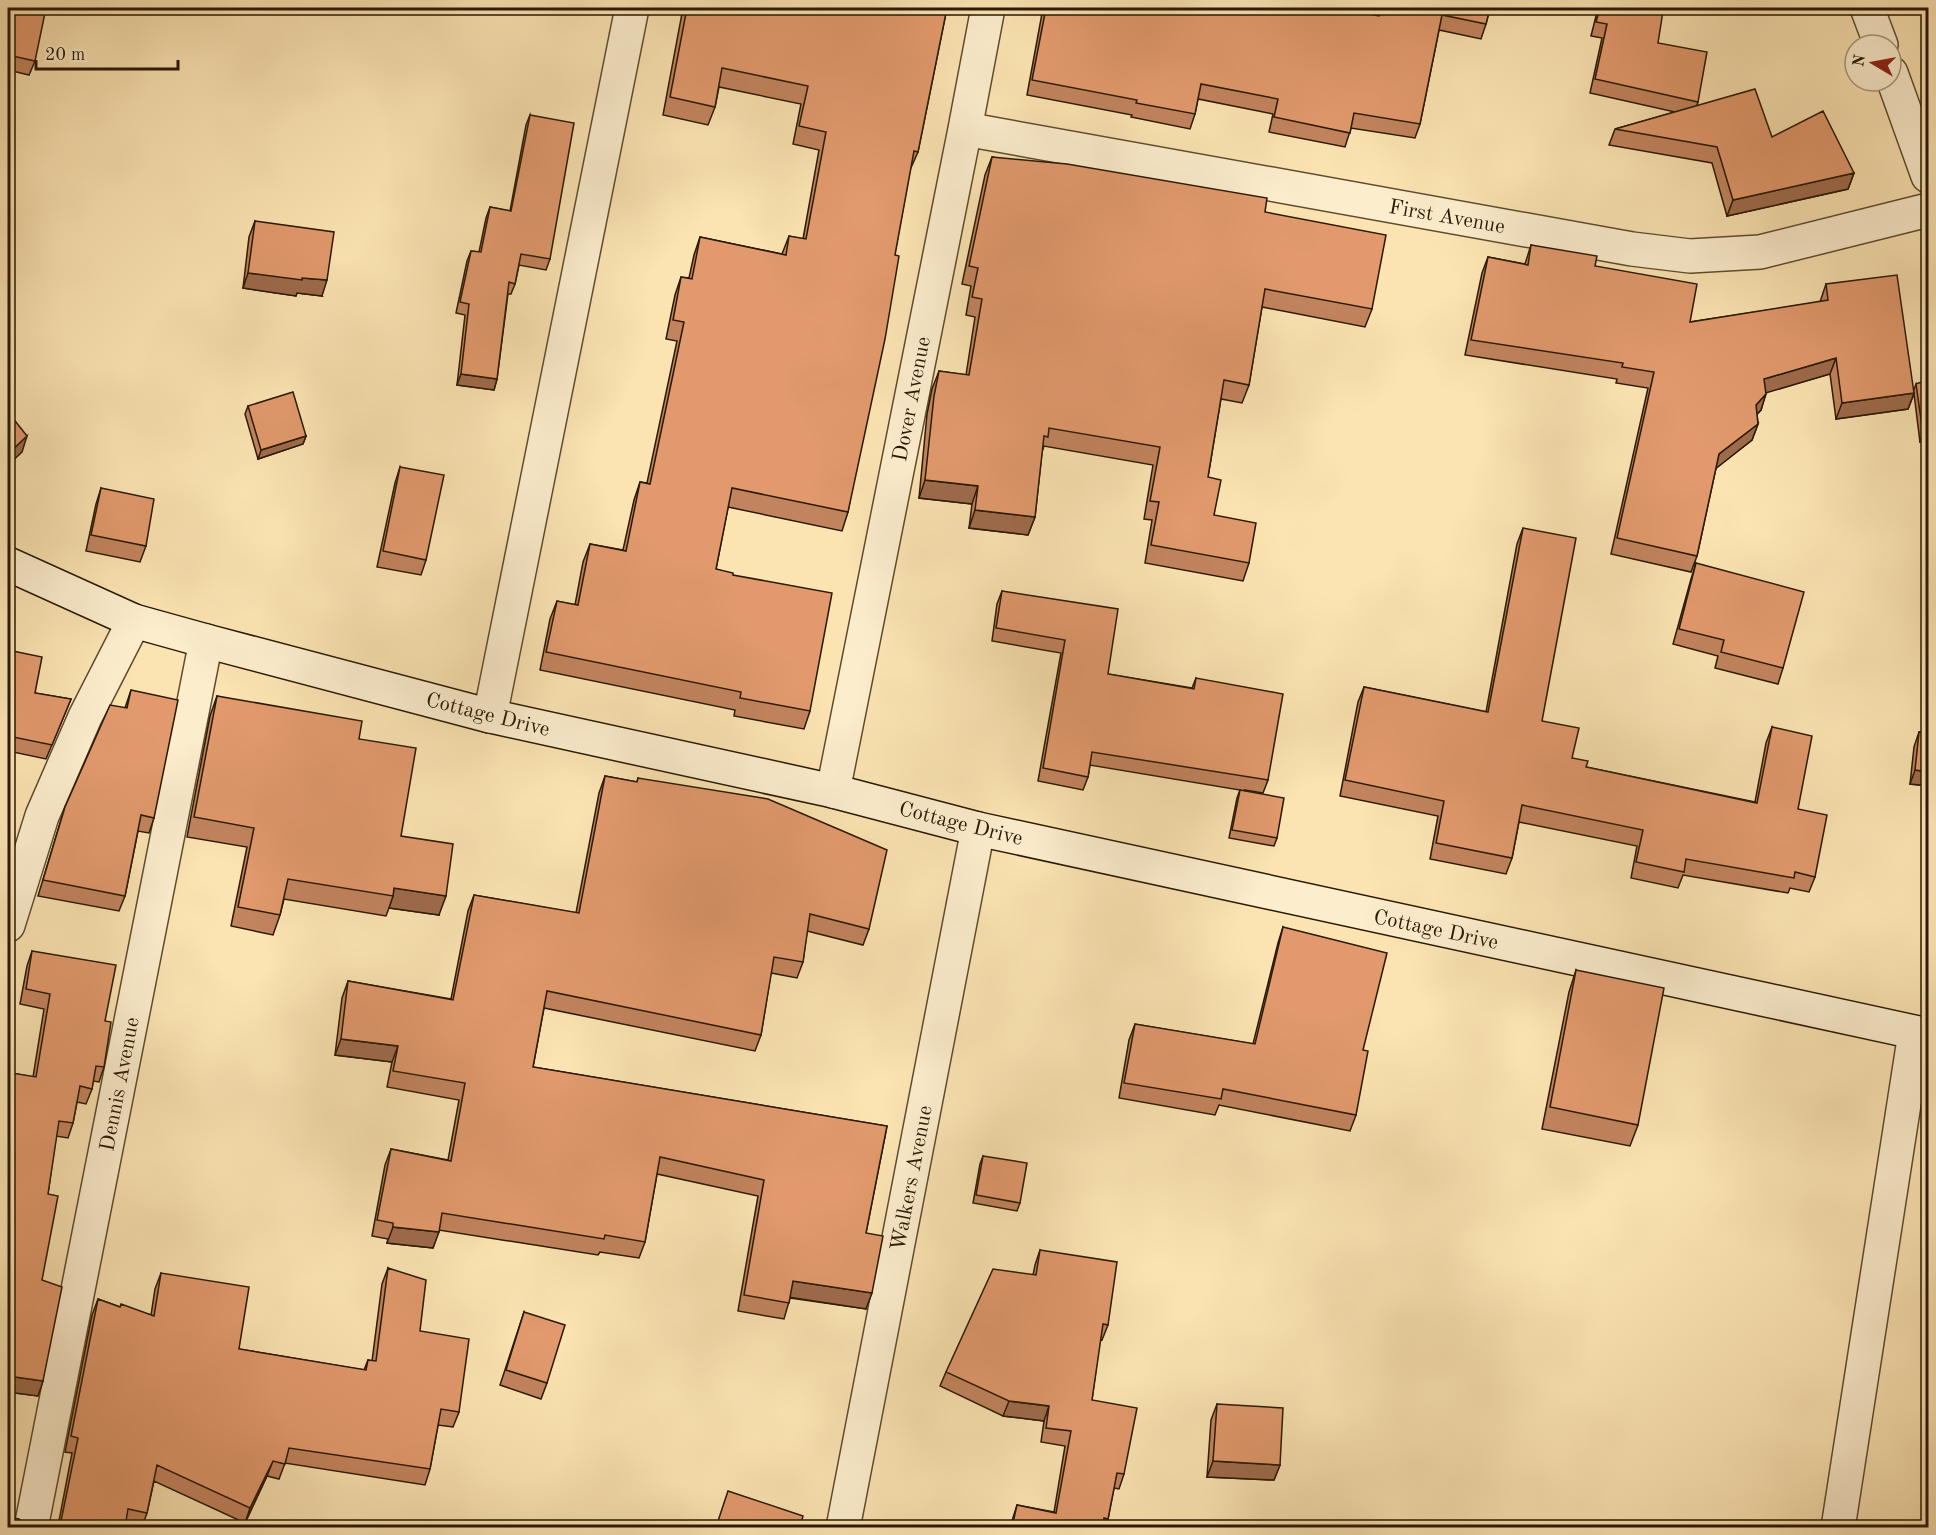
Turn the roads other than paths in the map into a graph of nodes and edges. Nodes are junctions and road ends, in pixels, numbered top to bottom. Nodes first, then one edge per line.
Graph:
1 (632, 8) edge
2 (988, 8) edge
3 (1867, 8) edge
4 (1876, 33) edge
5 (1898, 93) edge
6 (965, 129) junction
7 (1929, 176) edge
8 (1929, 210) edge
9 (8, 564) edge
10 (134, 621) junction
11 (206, 641) junction
12 (490, 716) junction
13 (833, 791) junction
14 (978, 829) junction
15 (8, 925) edge
16 (1922, 1034) edge
17 (31, 1527) edge
18 (843, 1527) edge
19 (1838, 1527) edge

1 - 12 street
2 - 6 street, Dover Avenue
3 - 4 street
5 - 7 street
6 - 8 street, First Avenue
6 - 13 street, Dover Avenue
9 - 10 street, Cottage Drive
10 - 11 street, Cottage Drive
10 - 15 street
11 - 12 street, Cottage Drive
11 - 17 street, Dennis Avenue
12 - 13 street, Cottage Drive
13 - 14 street, Cottage Drive
14 - 16 street, Cottage Drive
14 - 18 street, Walkers Avenue
16 - 19 street

